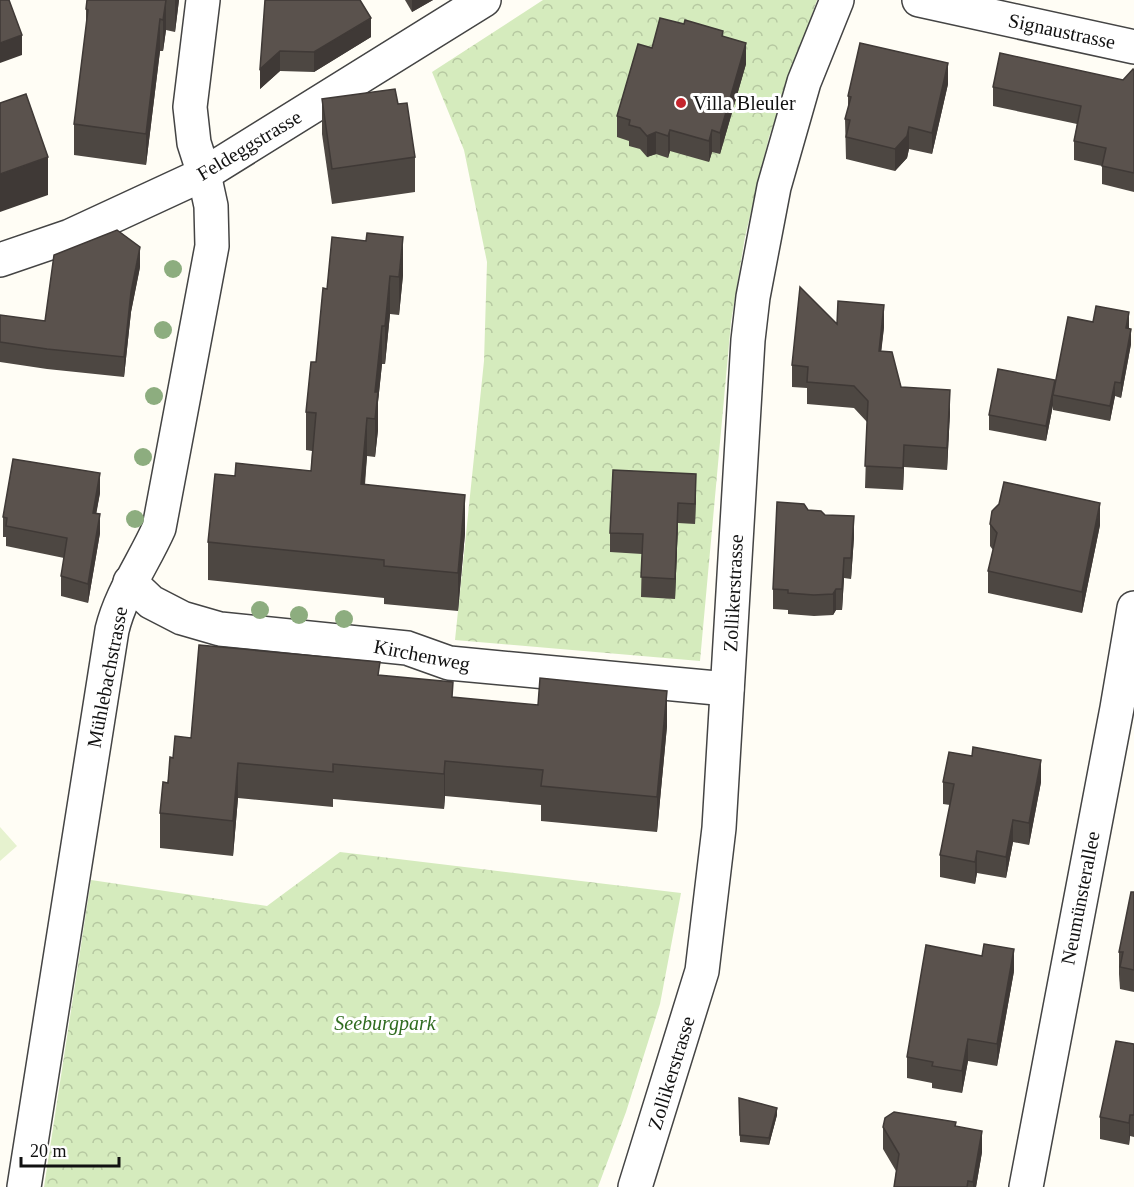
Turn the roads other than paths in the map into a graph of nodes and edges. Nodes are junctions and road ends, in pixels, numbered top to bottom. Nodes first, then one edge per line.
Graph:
1 (203, 0) edge
2 (484, 0) edge
3 (837, 0) edge
4 (919, 0) edge
5 (1134, 47) edge
6 (204, 174) junction
7 (0, 260) edge
8 (130, 582) junction
9 (1134, 609) edge
10 (727, 689) junction
11 (1125, 709) edge
12 (24, 1187) edge
13 (635, 1187) edge
14 (1026, 1187) edge

1 - 6 street, Mühlebachstrasse
2 - 6 street, Feldeggstrasse
3 - 10 street, Zollikerstrasse
4 - 5 street, Signaustrasse
6 - 7 street, Feldeggstrasse
6 - 8 street, Mühlebachstrasse
8 - 10 street, Kirchenweg
8 - 12 street, Mühlebachstrasse
9 - 11 street, Neumünsterallee
10 - 13 street, Zollikerstrasse
11 - 14 street, Neumünsterallee

